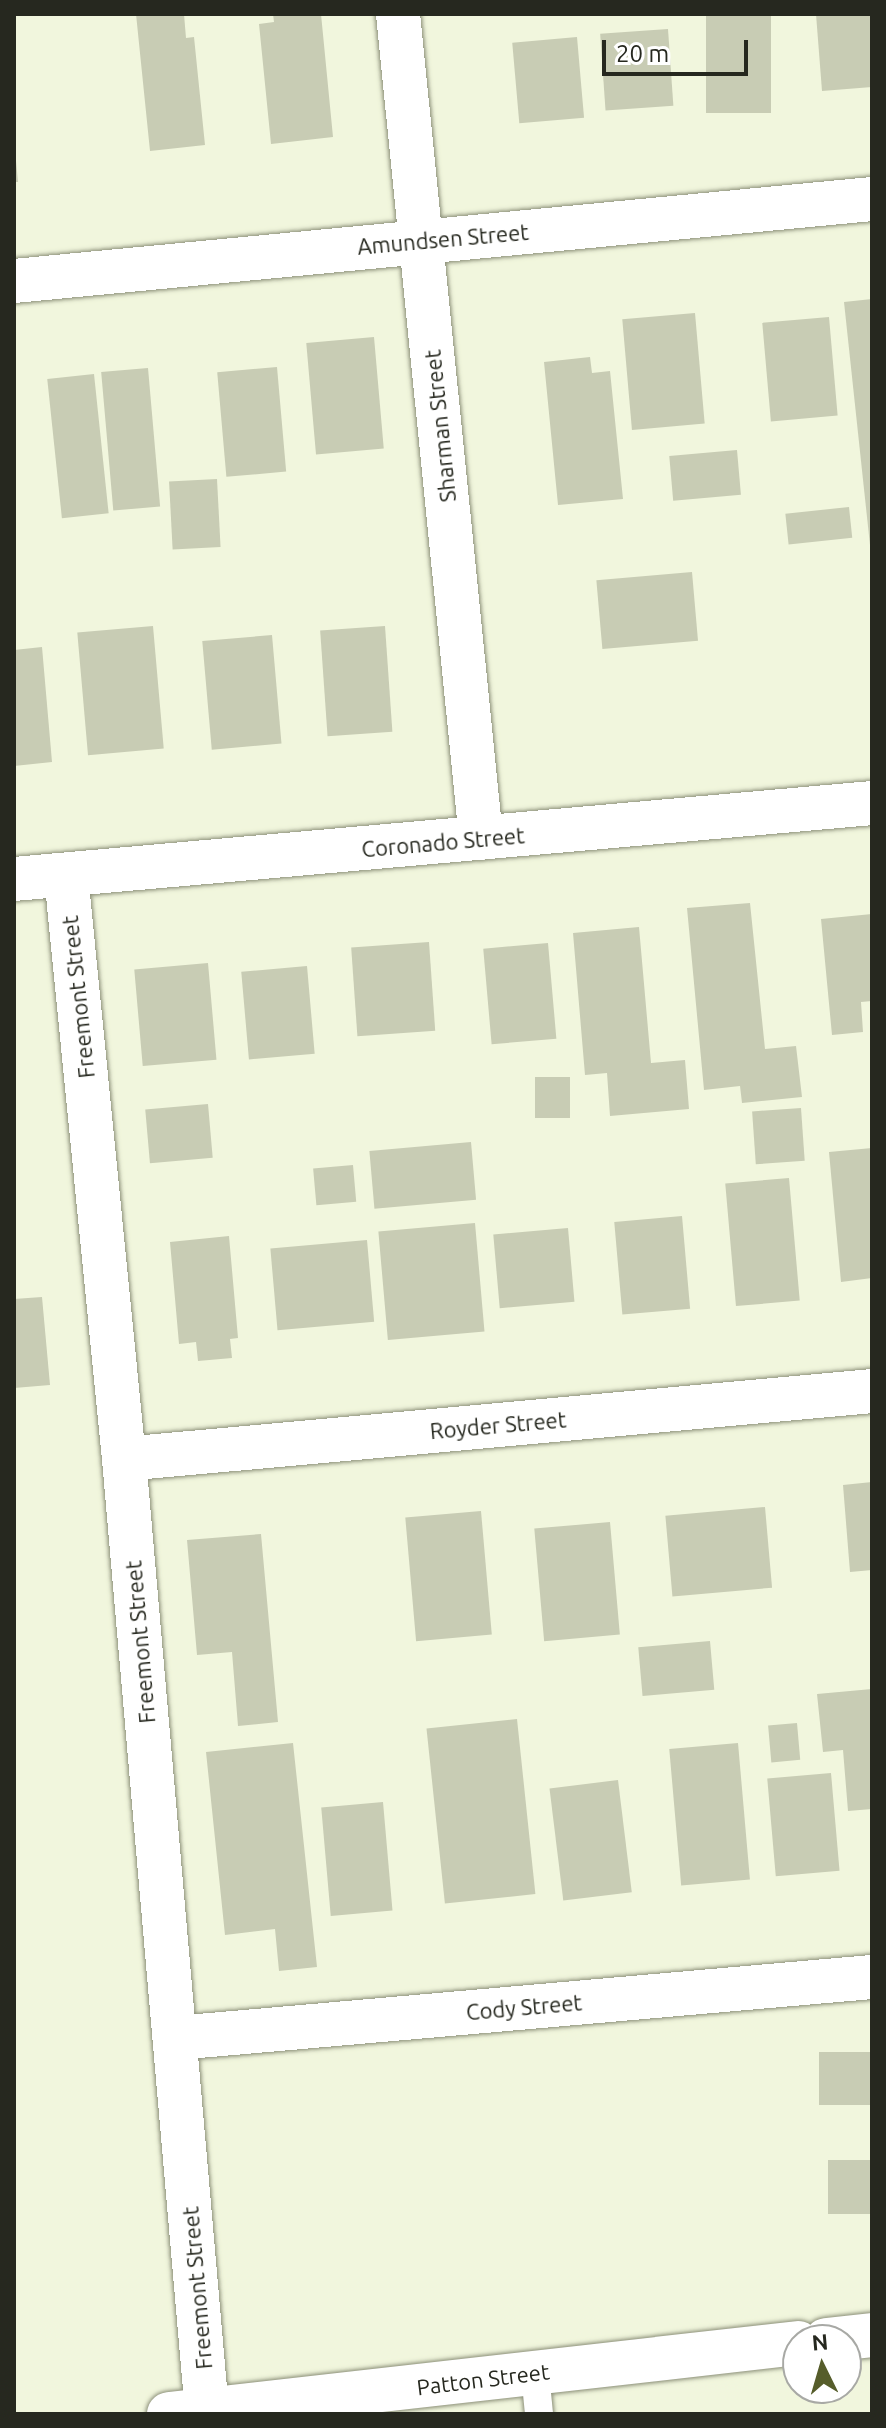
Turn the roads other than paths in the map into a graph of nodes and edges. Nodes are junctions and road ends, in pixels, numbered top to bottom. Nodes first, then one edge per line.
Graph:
1 (398, 14) edge
2 (872, 199) edge
3 (421, 241) junction
4 (14, 281) edge
5 (872, 803) edge
6 (481, 838) junction
7 (66, 875) junction
8 (14, 879) edge
9 (872, 1391) edge
10 (124, 1459) junction
11 (872, 1977) edge
12 (176, 2038) junction
13 (782, 2346) edge
14 (537, 2394) edge
15 (213, 2411) edge

1 - 3 street, Sharman Street
2 - 3 street, Amundsen Street
3 - 4 street, Amundsen Street
3 - 6 street, Sharman Street
5 - 6 street, Coronado Street
6 - 7 street, Coronado Street
7 - 8 street, Coronado Street
7 - 10 street, Freemont Street
9 - 10 street, Royder Street
10 - 12 street, Freemont Street
11 - 12 street, Cody Street
12 - 15 street, Freemont Street
13 - 14 street, Patton Street
14 - 15 street, Patton Street

